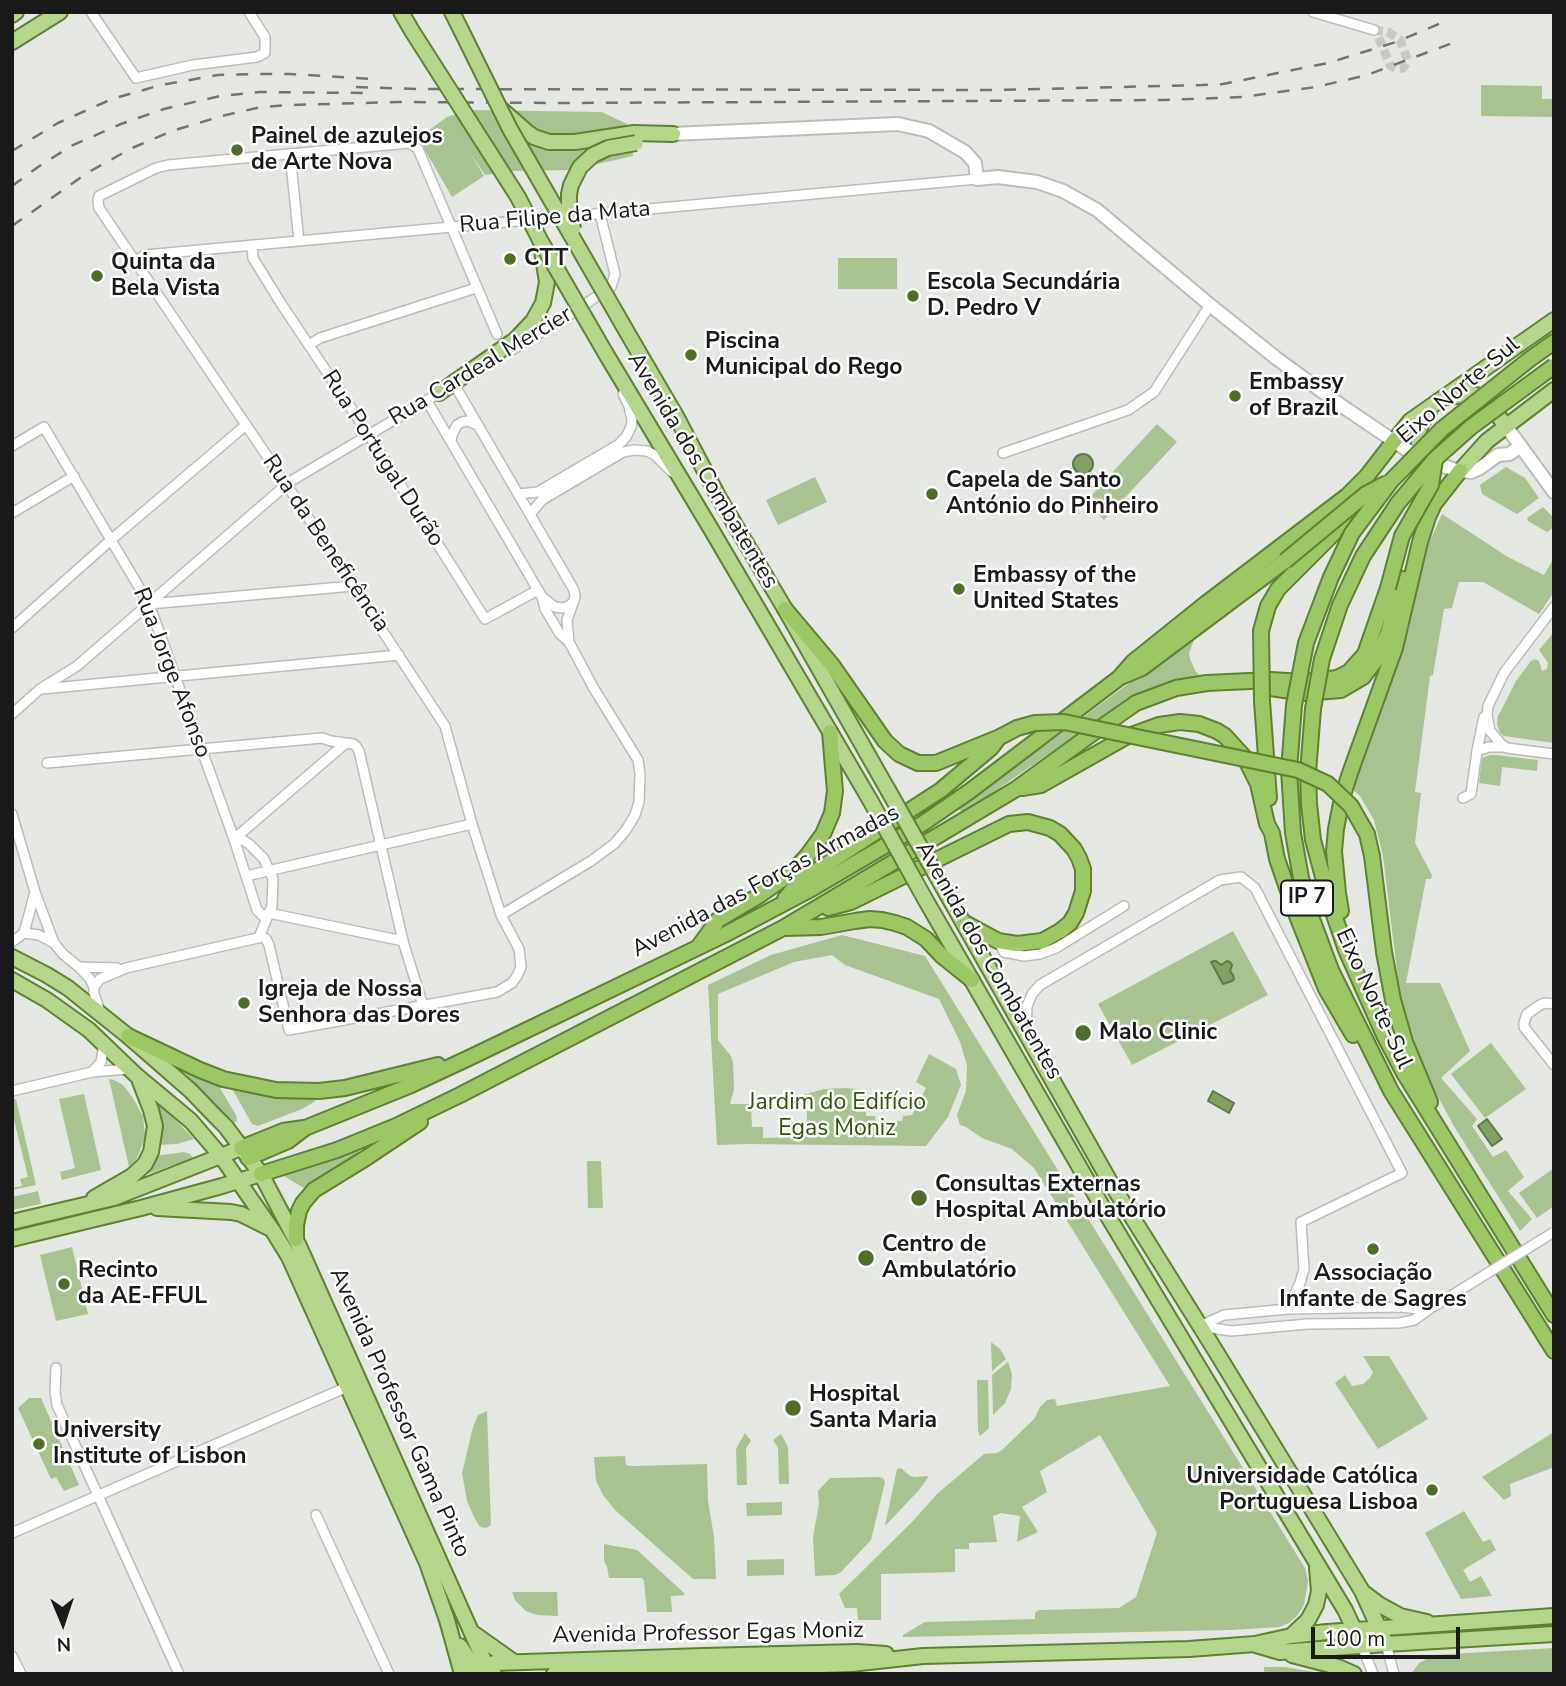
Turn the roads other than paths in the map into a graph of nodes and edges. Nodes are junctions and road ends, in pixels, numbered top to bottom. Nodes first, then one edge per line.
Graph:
1 (60, 12) edge
2 (91, 12) edge
3 (249, 12) edge
4 (401, 12) edge
5 (452, 12) edge
6 (1313, 12) edge
7 (1374, 30) tunnel mouth
8 (12, 42) edge
9 (500, 108) junction
10 (673, 134) joint
11 (635, 138) junction
12 (290, 154) junction
13 (977, 179) junction
14 (600, 214) junction
15 (451, 227) junction
16 (540, 240) junction
17 (299, 241) junction
18 (576, 244) junction
19 (252, 245) junction
20 (136, 261) junction
21 (477, 288) junction
22 (1210, 305) junction
23 (1554, 320) edge
24 (497, 334) dead end
25 (1554, 342) edge
26 (309, 345) junction
27 (606, 354) junction
28 (1554, 366) edge
29 (454, 384) junction
30 (1554, 390) edge
31 (433, 397) junction
32 (1445, 398) junction
33 (1431, 407) junction
34 (246, 425) junction
35 (478, 426) junction
36 (1506, 426) junction
37 (369, 435) junction
38 (1394, 441) junction
39 (451, 442) junction
40 (1518, 442) junction
41 (12, 446) edge
42 (1003, 453) dead end
43 (1430, 457) junction
44 (1460, 471) junction
45 (74, 476) junction
46 (1367, 476) junction
47 (1391, 481) junction
48 (683, 483) junction
49 (286, 484) junction
50 (1554, 492) edge
51 (518, 494) junction
52 (12, 513) edge
53 (530, 514) junction
54 (111, 539) junction
55 (1419, 542) junction
56 (353, 586) junction
57 (540, 594) junction
58 (574, 601) junction
59 (149, 604) junction
60 (1554, 607) edge
61 (785, 609) junction
62 (12, 628) edge
63 (569, 642) junction
64 (399, 655) junction
65 (175, 677) junction
66 (1119, 678) junction
67 (1245, 682) junction
68 (40, 689) junction
69 (1488, 706) junction
70 (12, 714) edge
71 (830, 732) junction
72 (994, 739) junction
73 (346, 743) junction
74 (1507, 748) junction
75 (202, 749) junction
76 (1477, 751) junction
77 (1554, 754) edge
78 (47, 763) dead end
79 (1016, 789) junction
80 (1463, 798) dead end
81 (12, 814) edge
82 (471, 824) junction
83 (1272, 833) junction
84 (234, 839) junction
85 (381, 845) junction
86 (270, 870) junction
87 (246, 876) junction
88 (35, 892) junction
89 (780, 906) junction
90 (1124, 906) dead end
91 (813, 911) junction
92 (268, 913) junction
93 (501, 915) junction
94 (963, 922) junction
95 (783, 929) junction
96 (24, 933) junction
97 (258, 937) junction
98 (403, 941) junction
99 (998, 941) junction
100 (12, 942) edge
101 (54, 943) junction
102 (698, 948) junction
103 (12, 957) edge
104 (79, 967) junction
105 (126, 968) junction
106 (12, 980) edge
107 (972, 980) junction
108 (94, 987) junction
109 (1366, 996) junction
110 (1554, 1004) edge
111 (423, 1006) junction
112 (101, 1014) junction
113 (1026, 1033) junction
114 (128, 1036) junction
115 (102, 1042) junction
116 (473, 1056) junction
117 (1554, 1065) edge
118 (92, 1072) junction
119 (133, 1072) junction
120 (1382, 1076) junction
121 (12, 1091) edge
122 (460, 1095) junction
123 (1450, 1148) junction
124 (245, 1153) junction
125 (221, 1156) junction
126 (261, 1174) junction
127 (239, 1181) junction
128 (77, 1207) junction
129 (141, 1208) junction
130 (12, 1222) edge
131 (273, 1231) junction
132 (1554, 1232) edge
133 (12, 1239) edge
134 (296, 1239) junction
135 (1288, 1309) junction
136 (1428, 1310) junction
137 (1554, 1315) edge
138 (1200, 1326) junction
139 (1180, 1336) junction
140 (1554, 1352) edge
141 (56, 1368) dead end
142 (347, 1387) junction
143 (100, 1496) junction
144 (316, 1515) dead end
145 (12, 1533) edge
146 (1317, 1564) junction
147 (1362, 1591) junction
148 (1554, 1616) edge
149 (447, 1620) junction
150 (1436, 1624) junction
151 (1379, 1629) junction
152 (1355, 1631) junction
153 (472, 1632) junction
154 (1554, 1634) edge
155 (1291, 1636) junction
156 (1255, 1644) junction
157 (1386, 1644) junction
158 (1362, 1646) junction
159 (1280, 1652) junction
160 (12, 1656) edge
161 (514, 1662) junction
162 (725, 1662) junction
163 (491, 1671) edge
164 (21, 1674) edge
165 (178, 1674) edge
166 (389, 1674) edge
167 (462, 1674) edge
168 (554, 1674) edge
169 (1354, 1674) edge
170 (1373, 1674) edge
171 (1394, 1674) edge

1 - 8 main road
2 - 3 street
4 - 16 main road, Avenida dos Combatentes, bridge
5 - 9 main road, Avenida dos Combatentes, bridge
6 - 7 street
9 - 11 main road
9 - 18 main road, Avenida dos Combatentes, bridge
10 - 11 main road
10 - 13 main road
11 - 18 main road, bridge
12 - 15 street
12 - 17 street
12 - 20 street, Rua da Beneficência
13 - 14 street, Rua Filipe da Mata
13 - 22 main road
14 - 15 street, Rua Filipe da Mata
14 - 29 street, Rua Cardeal Mercier
15 - 17 street, Rua Filipe da Mata
15 - 21 street
16 - 27 main road, Avenida dos Combatentes, bridge
16 - 31 main road
17 - 19 street, Rua Filipe da Mata
18 - 61 main road, Avenida dos Combatentes, bridge
19 - 20 street, Rua Filipe da Mata
19 - 26 street, Rua Portugal Durão
20 - 34 street, Rua da Beneficência
21 - 24 street
21 - 26 street
22 - 38 main road
22 - 42 street
23 - 32 main road
25 - 47 highway, Eixo Norte-Sul / IP 7, bridge
26 - 37 street, Rua Portugal Durão
27 - 48 main road, Avenida dos Combatentes
27 - 51 street
28 - 43 highway, Eixo Norte-Sul / IP 7, bridge
29 - 31 street, Rua Cardeal Mercier
29 - 35 street
30 - 36 main road
31 - 37 street, Rua Cardeal Mercier
31 - 39 street
32 - 33 main road
32 - 36 main road
33 - 38 main road
33 - 43 main road
34 - 49 street, Rua da Beneficência
34 - 54 street
35 - 39 street
35 - 51 street
36 - 40 main road
36 - 44 main road
37 - 49 street, Rua Cardeal Mercier
37 - 57 street, Rua Portugal Durão
38 - 43 main road
38 - 46 highway, Avenida das Forças Armadas
39 - 57 street
40 - 44 main road
40 - 50 main road
41 - 45 street, Rua Jorge Afonso
43 - 44 main road
43 - 67 highway, bridge
43 - 109 highway, Eixo Norte-Sul / IP 7, bridge
44 - 55 highway
45 - 52 street
45 - 54 street, Rua Jorge Afonso
46 - 66 highway, Avenida das Forças Armadas
46 - 83 highway, bridge
47 - 66 highway, bridge
47 - 120 highway, Eixo Norte-Sul / IP 7, bridge
48 - 53 street
48 - 71 main road, Avenida dos Combatentes
49 - 56 street, Rua da Beneficência
49 - 59 street, Rua Cardeal Mercier
51 - 53 street
53 - 58 street
54 - 59 street, Rua Jorge Afonso
54 - 62 street
55 - 67 highway
55 - 109 highway
56 - 59 street
56 - 64 street, Rua da Beneficência
57 - 58 street
57 - 63 street
58 - 63 street
59 - 65 street, Rua Jorge Afonso
59 - 68 street, Rua Cardeal Mercier
60 - 69 street
61 - 72 highway
61 - 94 main road, Avenida dos Combatentes, bridge
63 - 93 street
64 - 65 street
64 - 82 street, Rua da Beneficência
65 - 68 street
65 - 75 street, Rua Jorge Afonso
66 - 89 highway, Avenida das Forças Armadas
67 - 79 highway, Avenida das Forças Armadas
68 - 70 street, Rua Cardeal Mercier
69 - 74 street
69 - 76 street
71 - 102 highway
71 - 107 main road, Avenida dos Combatentes, bridge
72 - 89 highway
72 - 123 highway, bridge
73 - 75 street
73 - 84 street
73 - 85 street
74 - 76 street
74 - 77 street
75 - 78 street
75 - 84 street, Rua Jorge Afonso
76 - 80 street
79 - 83 highway
79 - 91 highway, Avenida das Forças Armadas
81 - 88 street
82 - 85 street
82 - 93 street, Rua da Beneficência
83 - 120 highway
84 - 86 street
84 - 87 street, Rua Jorge Afonso
85 - 86 street
85 - 98 street
86 - 87 street
86 - 92 street
87 - 92 street, Rua Jorge Afonso
88 - 96 street
88 - 101 street
89 - 102 highway, Avenida das Forças Armadas
90 - 99 street
91 - 95 highway, Avenida das Forças Armadas
91 - 99 highway
92 - 97 street
92 - 98 street
93 - 111 street, Rua da Beneficência
94 - 99 highway
94 - 113 main road, Avenida dos Combatentes
95 - 107 highway
95 - 122 highway, Avenida das Forças Armadas
96 - 100 street
96 - 101 street
97 - 105 street
97 - 111 street
98 - 111 street
101 - 104 street
102 - 116 highway, Avenida das Forças Armadas
103 - 112 main road, Avenida Professor Gama Pinto
104 - 105 street
104 - 108 street
105 - 108 street
106 - 115 main road, Avenida Professor Gama Pinto
107 - 139 main road, Avenida dos Combatentes
108 - 112 street
109 - 123 highway, Eixo Norte-Sul / IP 7
110 - 117 street
112 - 114 main road, Avenida Professor Gama Pinto
113 - 135 street
113 - 138 main road, Avenida dos Combatentes
114 - 116 highway
114 - 124 main road, Avenida Professor Gama Pinto
115 - 118 street
115 - 119 main road, Avenida Professor Gama Pinto
116 - 124 highway, Avenida das Forças Armadas
118 - 119 street
118 - 121 street
119 - 125 main road, Avenida Professor Gama Pinto
119 - 128 main road
120 - 140 highway, Eixo Norte-Sul / IP 7
122 - 126 highway, Avenida das Forças Armadas
122 - 134 highway
123 - 137 highway, Eixo Norte-Sul / IP 7
124 - 125 main road, Avenida das Forças Armadas
124 - 126 main road, Avenida Professor Gama Pinto
124 - 127 main road
125 - 127 main road, Avenida Professor Gama Pinto
125 - 128 main road, Avenida das Forças Armadas
126 - 127 main road, Avenida das Forças Armadas
126 - 134 main road, Avenida Professor Gama Pinto
127 - 129 main road, Avenida das Forças Armadas
127 - 131 main road, Avenida Professor Gama Pinto
128 - 130 main road, Avenida das Forças Armadas
129 - 131 main road
129 - 133 main road, Avenida das Forças Armadas
131 - 142 main road, Avenida Professor Gama Pinto
132 - 136 street, bridge
134 - 153 main road, Avenida Professor Gama Pinto
135 - 136 street
135 - 138 street
136 - 138 street
138 - 139 main road
138 - 147 main road, Avenida dos Combatentes
139 - 146 main road, Avenida dos Combatentes
141 - 143 street
142 - 143 street
142 - 149 main road, Avenida Professor Gama Pinto
143 - 145 street
143 - 165 street
144 - 166 street
146 - 152 main road, Avenida dos Combatentes
146 - 155 main road
147 - 150 main road
147 - 151 main road, Avenida dos Combatentes
148 - 150 main road
149 - 163 main road
149 - 167 main road, Avenida Professor Gama Pinto
150 - 151 main road, Avenida Professor Egas Moniz
151 - 152 main road, Avenida Professor Egas Moniz
151 - 157 main road, Avenida dos Combatentes
152 - 155 main road, Avenida Professor Egas Moniz
152 - 158 main road, Avenida dos Combatentes
153 - 161 main road
153 - 163 main road, Avenida Professor Gama Pinto
154 - 157 main road, Avenida Professor Egas Moniz
155 - 156 main road, Avenida Professor Egas Moniz
156 - 159 main road, Avenida Professor Egas Moniz
156 - 162 main road, Avenida Professor Egas Moniz
157 - 158 main road, Avenida Professor Egas Moniz
157 - 171 street
158 - 159 main road, Avenida Professor Egas Moniz
158 - 170 street
159 - 169 main road
160 - 164 street
161 - 162 main road, Avenida Professor Egas Moniz
161 - 163 main road, Avenida Professor Egas Moniz
162 - 168 main road, Avenida Professor Egas Moniz

